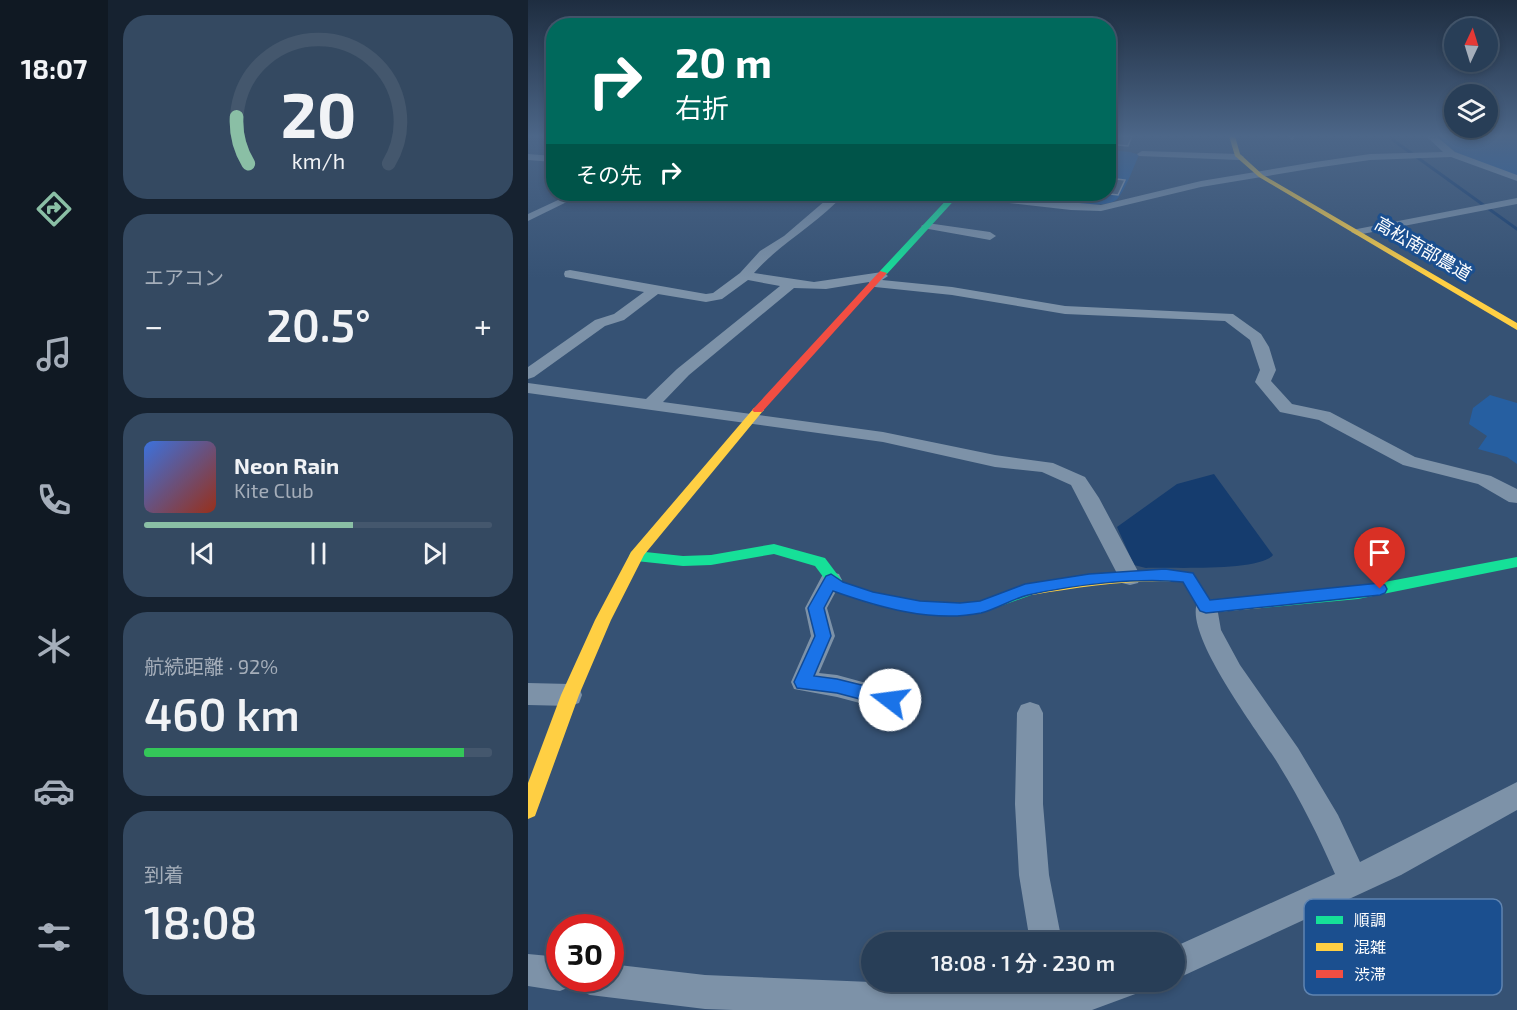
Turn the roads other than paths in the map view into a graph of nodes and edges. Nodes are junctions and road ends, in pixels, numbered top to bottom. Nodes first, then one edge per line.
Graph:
1 (1207, 183) edge
2 (1273, 183) edge
3 (563, 201) edge
4 (831, 201) edge
5 (950, 201) edge
6 (1018, 201) edge
7 (1517, 201) edge
8 (528, 218) edge
9 (927, 226) junction
10 (1357, 232) junction
11 (990, 236) dead end
12 (570, 274) dead end
13 (745, 276) junction
14 (878, 279) junction
15 (791, 284) junction
16 (655, 290) junction
17 (1517, 327) edge
18 (528, 374) edge
19 (528, 388) edge
20 (650, 405) junction
21 (748, 420) junction
22 (1516, 499) edge
23 (636, 556) junction
24 (1517, 562) edge
25 (1130, 577) junction
26 (831, 580) junction
27 (1206, 607) junction
28 (528, 694) edge
29 (570, 695) junction
30 (890, 700) dead end
31 (1030, 713) dead end
32 (1517, 795) edge
33 (528, 809) edge
34 (1353, 881) junction
35 (1314, 899) edge
36 (1304, 904) edge
37 (1044, 932) edge
38 (1185, 959) edge
39 (528, 970) edge
40 (546, 972) edge
41 (624, 982) edge
42 (1085, 992) edge
43 (1052, 1001) edge
44 (954, 1004) edge

1 - 6 street
2 - 10 street, 高松南部農道
3 - 8 street
4 - 13 street
5 - 9 street
7 - 10 street
9 - 11 street
9 - 14 street
10 - 17 street, 高松南部農道
12 - 16 street
13 - 15 street
13 - 16 street
14 - 15 street
14 - 21 street
14 - 22 street
15 - 20 street
16 - 18 street
19 - 20 street
20 - 21 street
21 - 23 street
21 - 25 street
23 - 26 street
23 - 29 street
24 - 27 street
25 - 26 street
25 - 27 street
26 - 30 street
27 - 34 street
28 - 29 street
29 - 33 street
31 - 37 street
32 - 34 street
34 - 35 street
36 - 38 street
39 - 40 street
41 - 44 street
42 - 43 street
43 - 44 street

